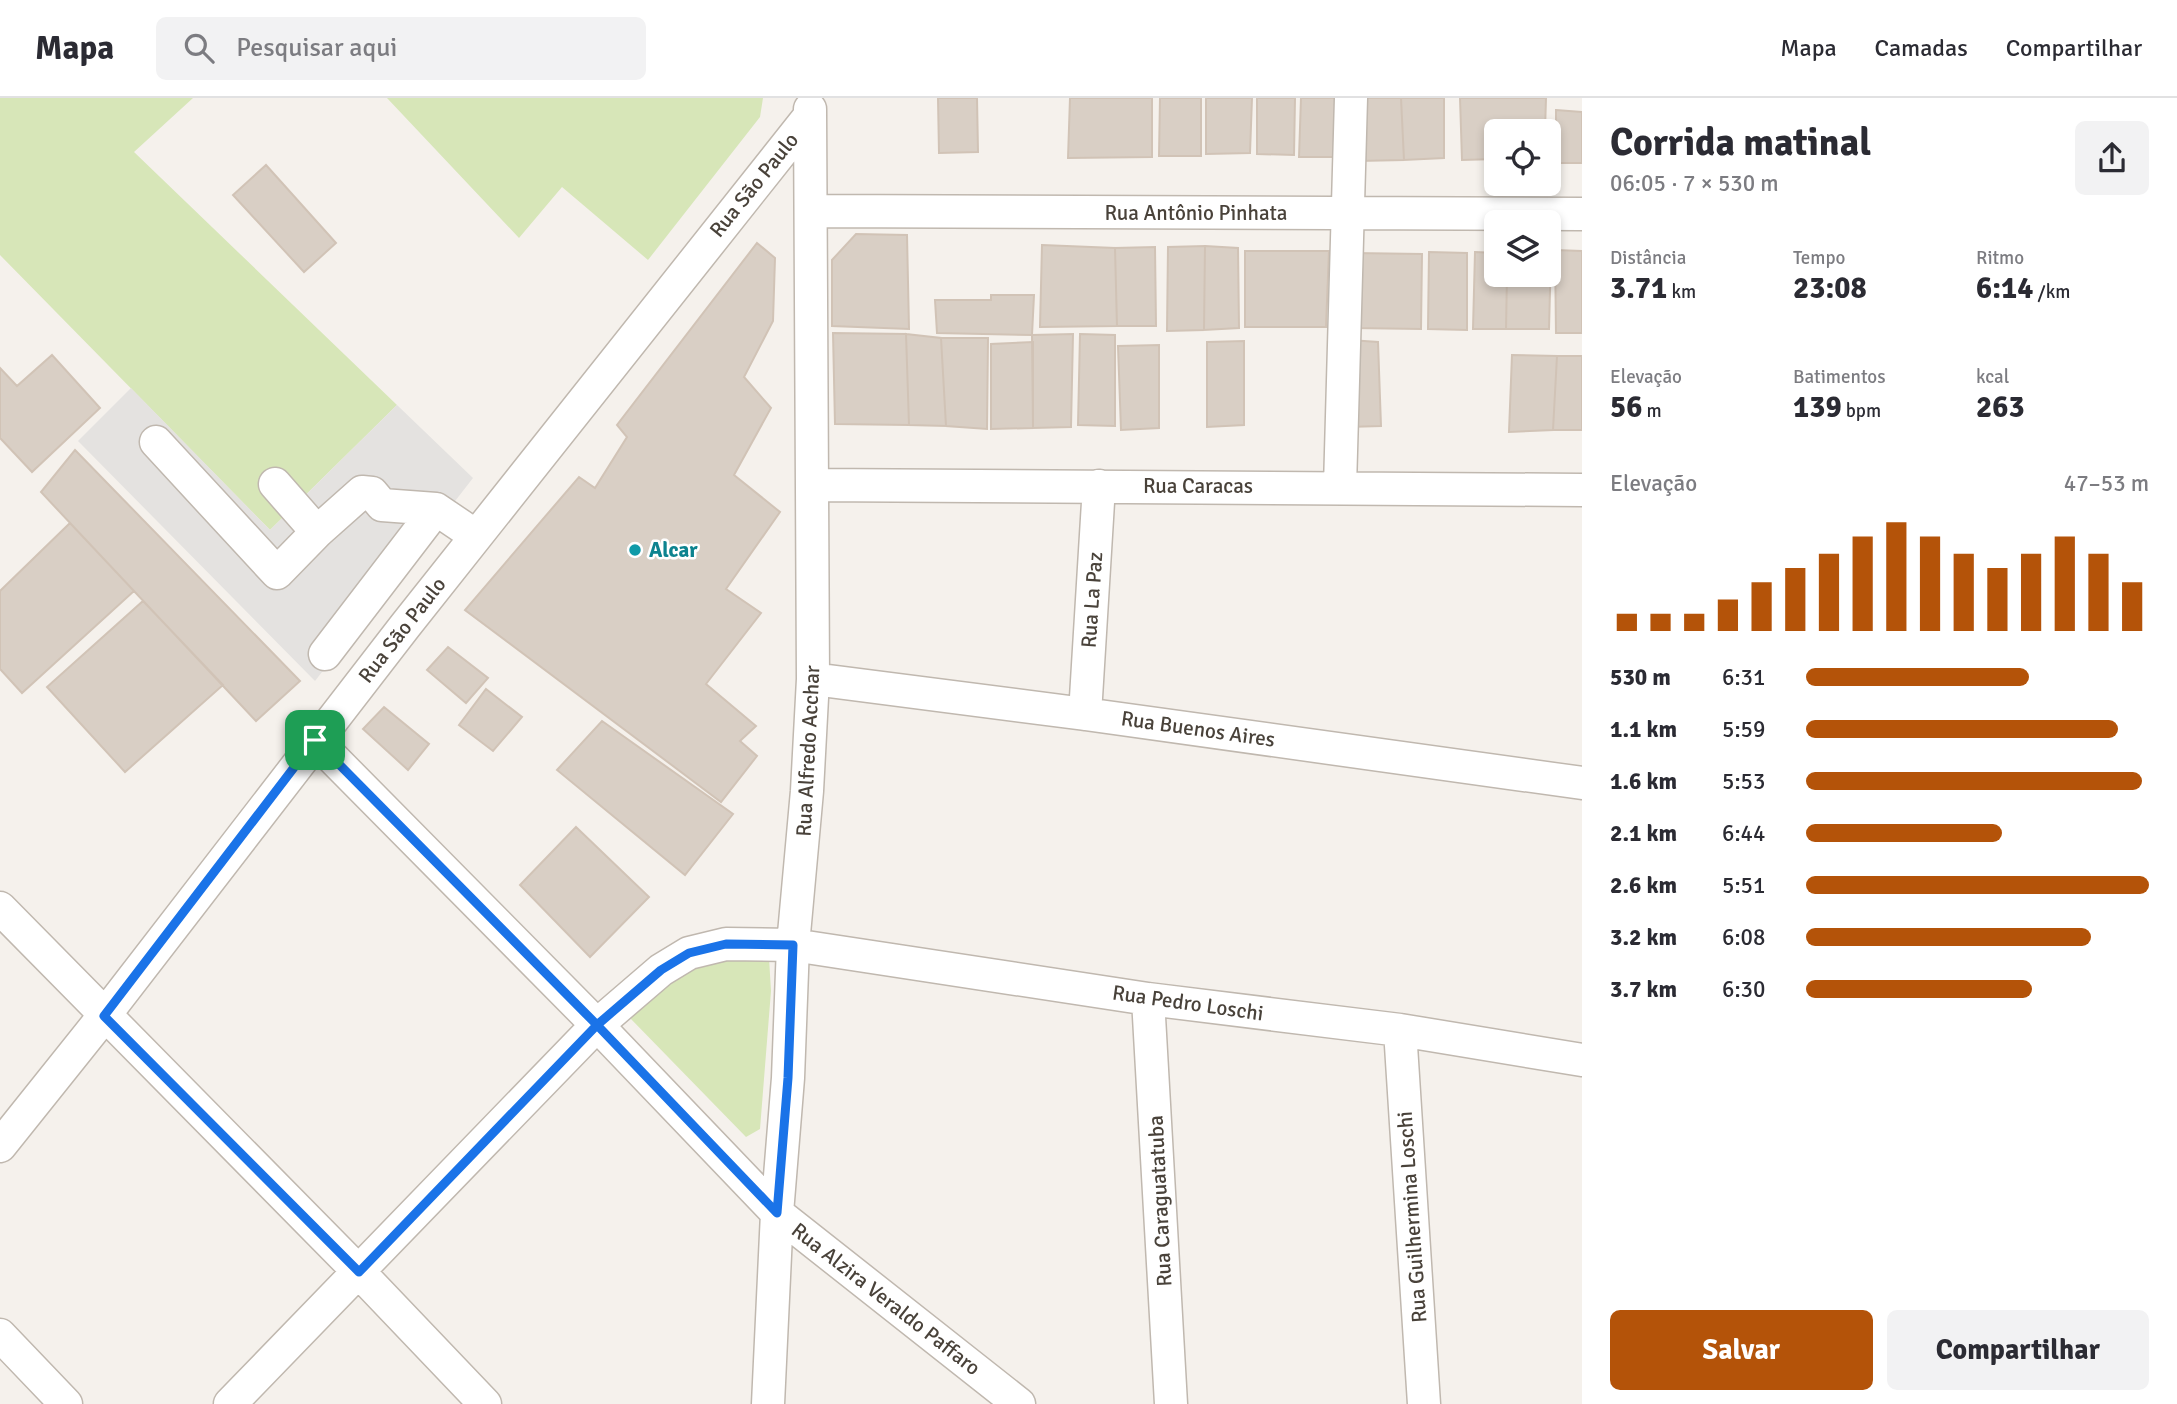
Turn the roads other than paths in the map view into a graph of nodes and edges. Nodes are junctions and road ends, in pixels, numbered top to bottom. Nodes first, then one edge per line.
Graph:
1 (1351, 98) edge
2 (810, 108) edge
3 (811, 211) junction
4 (1346, 214) junction
5 (1582, 214) edge
6 (156, 442) dead end
7 (275, 484) dead end
8 (813, 485) junction
9 (1099, 486) junction
10 (1340, 487) junction
11 (1582, 490) edge
12 (436, 509) junction
13 (317, 532) junction
14 (476, 536) junction
15 (325, 654) dead end
16 (813, 678) junction
17 (1085, 714) junction
18 (315, 740) junction
19 (1582, 783) edge
20 (0, 908) edge
21 (793, 945) junction
22 (1148, 999) junction
23 (104, 1016) junction
24 (597, 1025) junction
25 (1400, 1030) junction
26 (1582, 1060) edge
27 (0, 1146) edge
28 (777, 1213) junction
29 (359, 1272) junction
30 (0, 1335) edge
31 (66, 1404) edge
32 (229, 1404) edge
33 (485, 1404) edge
34 (768, 1404) edge
35 (1019, 1404) edge
36 (1171, 1404) edge
37 (1424, 1404) edge

1 - 4 street
2 - 3 street, Rua Alfredo Acchar
2 - 14 street, Rua São Paulo
3 - 4 street, Rua Antônio Pinhata
3 - 8 street, Rua Alfredo Acchar
4 - 5 street, Rua Antônio Pinhata
4 - 10 street
6 - 13 street
7 - 13 street
8 - 9 street, Rua Caracas
8 - 16 street, Rua Alfredo Acchar
9 - 10 street, Rua Caracas
9 - 17 street, Rua La Paz
10 - 11 street, Rua Caracas
12 - 13 street
12 - 14 street
12 - 15 street
14 - 18 street, Rua São Paulo
16 - 17 street, Rua Buenos Aires
16 - 21 street, Rua Alfredo Acchar
17 - 19 street, Rua Buenos Aires
18 - 23 street, Rua São Paulo
18 - 24 street, Rua Alzira Veraldo Paffaro
20 - 23 street
21 - 22 street, Rua Pedro Loschi
21 - 24 street, Rua Pedro Loschi
21 - 28 street, Rua Alfredo Acchar
22 - 25 street, Rua Pedro Loschi
22 - 36 street, Rua Caraguatatuba
23 - 27 street, Rua São Paulo
23 - 29 street
24 - 28 street, Rua Alzira Veraldo Paffaro
24 - 29 street, Rua Pedro Loschi
25 - 26 street, Rua Pedro Loschi
25 - 37 street, Rua Guilhermina Loschi
28 - 34 street, Rua Alfredo Acchar
28 - 35 street, Rua Alzira Veraldo Paffaro
29 - 32 street, Rua Pedro Loschi
29 - 33 street
30 - 31 street

